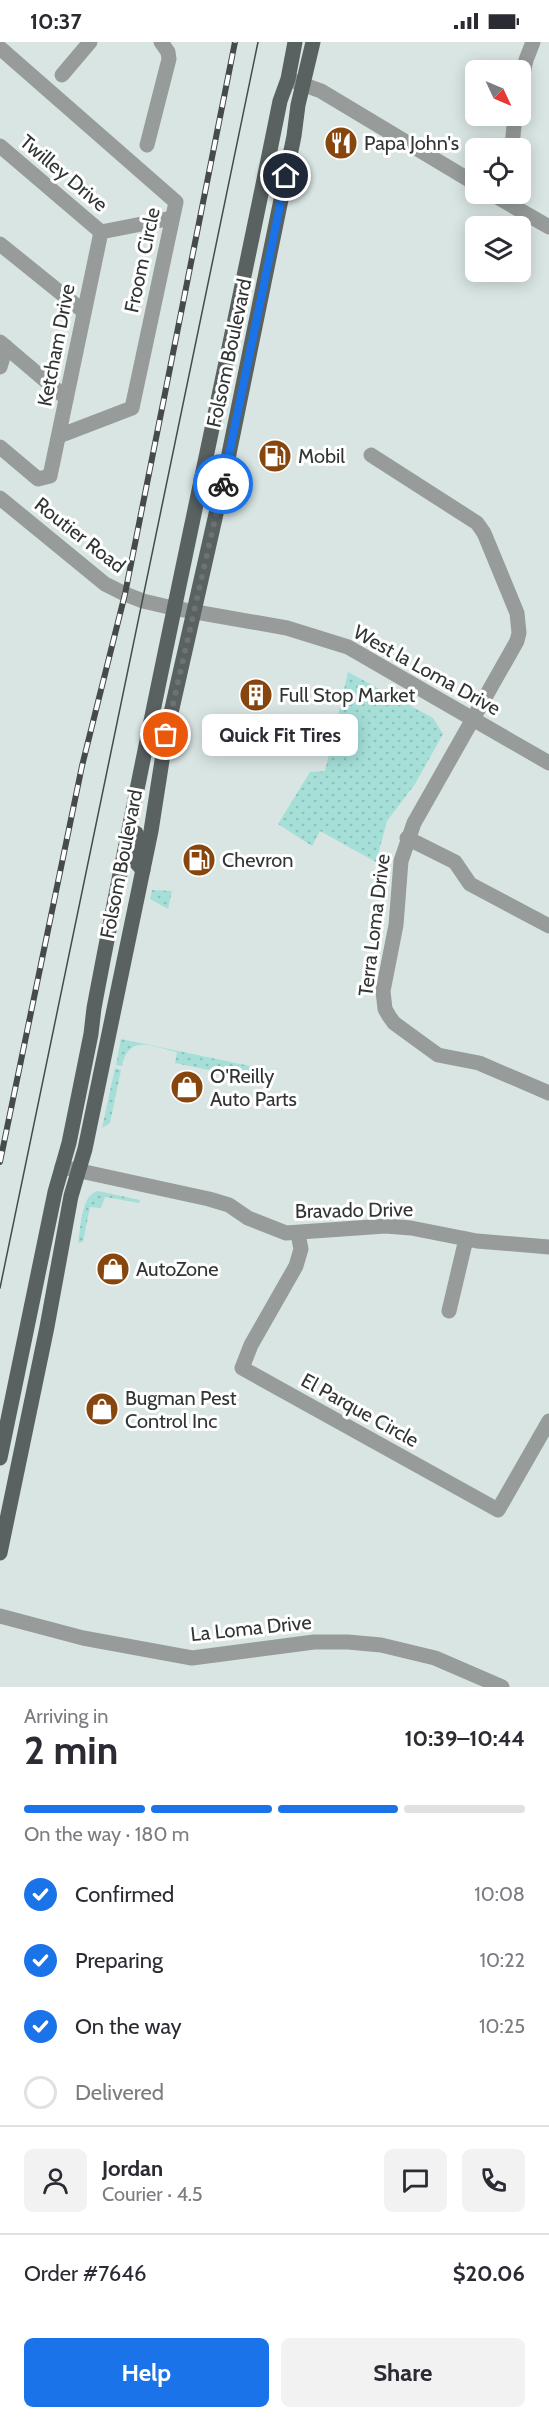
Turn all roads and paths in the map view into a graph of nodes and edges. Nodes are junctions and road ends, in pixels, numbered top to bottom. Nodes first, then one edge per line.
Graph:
1 (90, 42) edge
2 (162, 42) edge
3 (296, 42) edge
4 (313, 42) edge
5 (533, 42) edge
6 (0, 48) edge
7 (526, 60) edge
8 (62, 75) dead end
9 (288, 79) junction
10 (304, 83) junction
11 (147, 145) dead end
12 (0, 146) edge
13 (465, 177) edge
14 (510, 204) edge
15 (172, 218) junction
16 (549, 226) edge
17 (101, 232) junction
18 (0, 243) edge
19 (83, 311) junction
20 (235, 323) junction
21 (3, 345) edge
22 (0, 367) edge
23 (66, 398) junction
24 (240, 403) junction
25 (59, 436) junction
26 (0, 447) edge
27 (371, 455) dead end
28 (0, 498) edge
29 (173, 608) junction
30 (194, 612) junction
31 (473, 718) junction
32 (549, 763) edge
33 (135, 792) junction
34 (407, 838) junction
35 (143, 870) junction
36 (549, 926) edge
37 (549, 1093) edge
38 (62, 1167) junction
39 (79, 1171) junction
40 (298, 1234) junction
41 (466, 1239) junction
42 (549, 1247) edge
43 (449, 1311) dead end
44 (549, 1421) edge
45 (0, 1458) edge
46 (0, 1553) edge
47 (0, 1616) edge
48 (502, 1687) edge

1 - 8 street
2 - 11 street
3 - 9 main road, Folsom Boulevard
4 - 10 main road, Folsom Boulevard
5 - 7 street
6 - 15 street, Froom Circle
9 - 10 street
9 - 20 main road, Folsom Boulevard
10 - 13 street
10 - 24 main road, Folsom Boulevard
12 - 17 street, Twilley Drive
14 - 16 street
15 - 17 street
15 - 25 street, Froom Circle
17 - 19 street, Ketcham Drive
18 - 19 street
19 - 23 street, Ketcham Drive
20 - 24 main road
20 - 29 main road, Folsom Boulevard
21 - 22 street
21 - 23 street
23 - 25 street, Ketcham Drive
24 - 30 main road, Folsom Boulevard
25 - 26 street, Ketcham Drive
27 - 31 street, Terra Loma Drive
28 - 29 street, Routier Road
29 - 30 street, West la Loma Drive
29 - 33 main road, Folsom Boulevard
30 - 31 street, West la Loma Drive
30 - 35 main road, Folsom Boulevard
31 - 32 street, West la Loma Drive
31 - 34 street, Terra Loma Drive
33 - 35 main road
33 - 38 main road, Folsom Boulevard
34 - 36 street, Terra Loma Drive
34 - 37 street, Terra Loma Drive
35 - 39 main road, Folsom Boulevard
38 - 39 street, Bravado Drive
38 - 45 main road, Folsom Boulevard
39 - 40 street, Bravado Drive
39 - 46 main road, Folsom Boulevard
40 - 41 street, Bravado Drive
40 - 44 street, El Parque Circle
41 - 42 street, Bravado Drive
41 - 43 street
47 - 48 street, La Loma Drive

